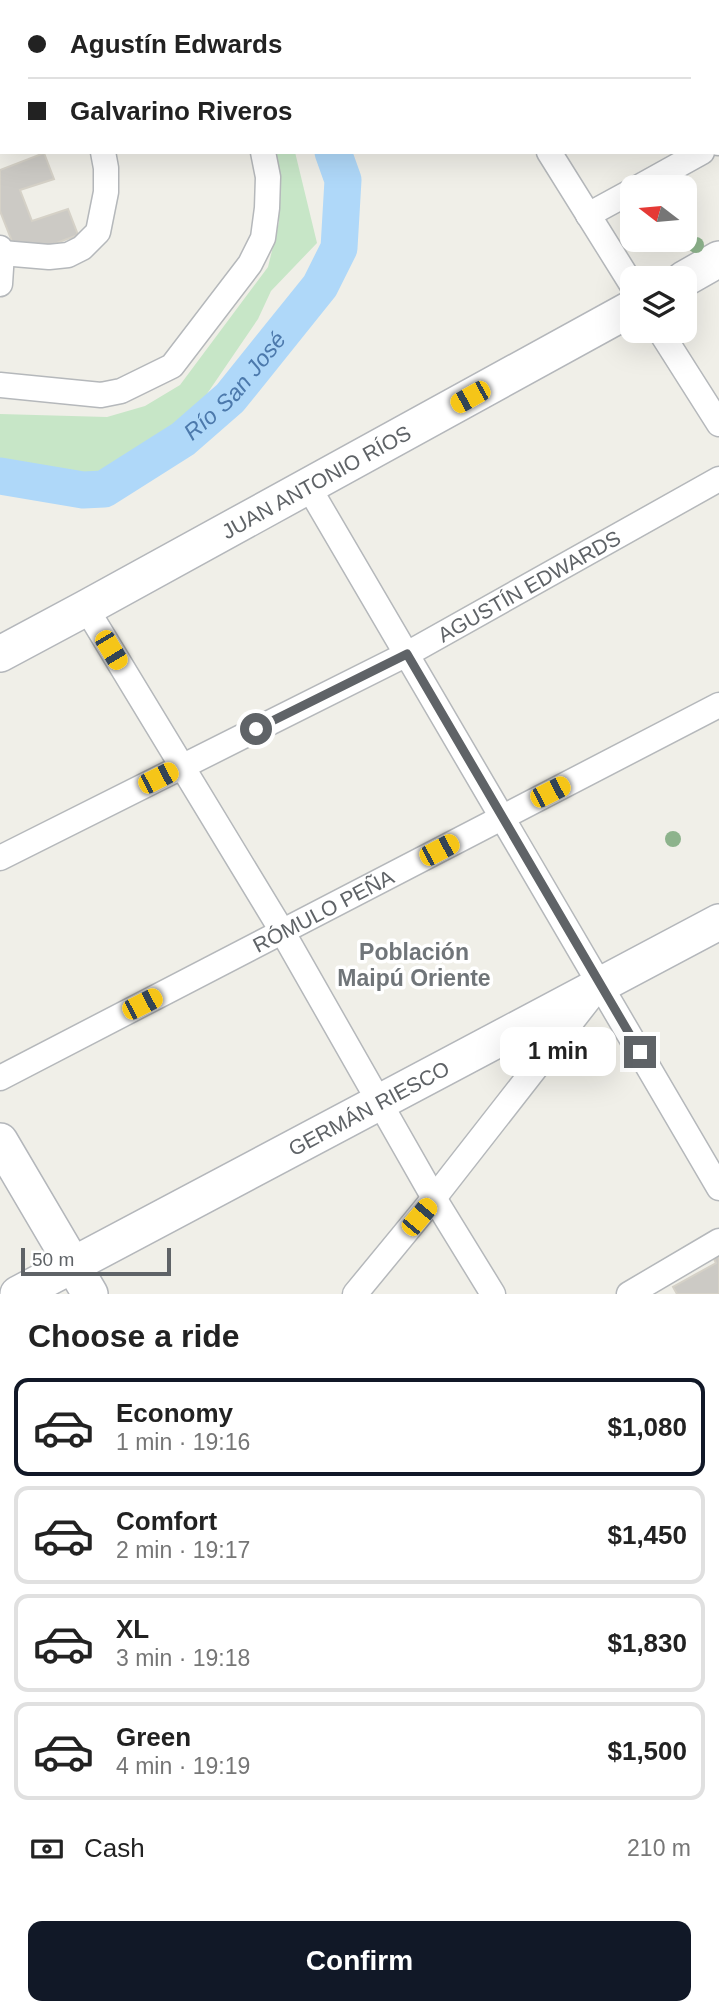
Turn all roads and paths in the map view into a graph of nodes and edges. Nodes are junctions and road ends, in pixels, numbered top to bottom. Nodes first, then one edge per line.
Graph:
1 (103, 154) edge
2 (263, 154) edge
3 (550, 154) edge
4 (698, 154) edge
5 (661, 175) edge
6 (620, 198) edge
7 (588, 215) junction
8 (1, 250) edge
9 (719, 260) edge
10 (620, 266) edge
11 (697, 272) edge
12 (0, 284) edge
13 (620, 315) edge
14 (668, 343) edge
15 (0, 385) edge
16 (719, 424) edge
17 (719, 479) edge
18 (308, 486) junction
19 (86, 608) junction
20 (0, 654) edge
21 (407, 654) junction
22 (719, 705) edge
23 (181, 766) junction
24 (502, 817) junction
25 (0, 858) edge
26 (719, 922) edge
27 (282, 931) junction
28 (600, 985) junction
29 (0, 1078) edge
30 (380, 1100) junction
31 (0, 1141) edge
32 (719, 1188) edge
33 (435, 1198) junction
34 (719, 1241) edge
35 (73, 1265) junction
36 (18, 1294) edge
37 (90, 1294) edge
38 (355, 1294) edge
39 (493, 1294) edge
40 (629, 1294) edge

1 - 8 street
2 - 15 street
3 - 7 street
4 - 5 street
6 - 7 street
7 - 10 street
8 - 12 street
9 - 11 main road
13 - 18 main road, JUAN ANTONIO RÍOS
14 - 16 street
17 - 21 street, AGUSTÍN EDWARDS
18 - 19 main road, JUAN ANTONIO RÍOS
18 - 21 street
19 - 20 main road, JUAN ANTONIO RÍOS
19 - 23 street
21 - 23 street, AGUSTÍN EDWARDS
21 - 24 street
22 - 24 street, RÓMULO PEÑA
23 - 25 street, AGUSTÍN EDWARDS
23 - 27 street
24 - 27 street, RÓMULO PEÑA
24 - 28 street
26 - 28 main road, GERMÁN RIESCO
27 - 29 street, RÓMULO PEÑA
27 - 30 street
28 - 30 main road, GERMÁN RIESCO
28 - 32 street
28 - 33 street
30 - 33 street
30 - 35 main road, GERMÁN RIESCO
31 - 35 main road
33 - 38 street
33 - 39 street
34 - 40 street
35 - 36 main road, GERMÁN RIESCO
35 - 37 main road

